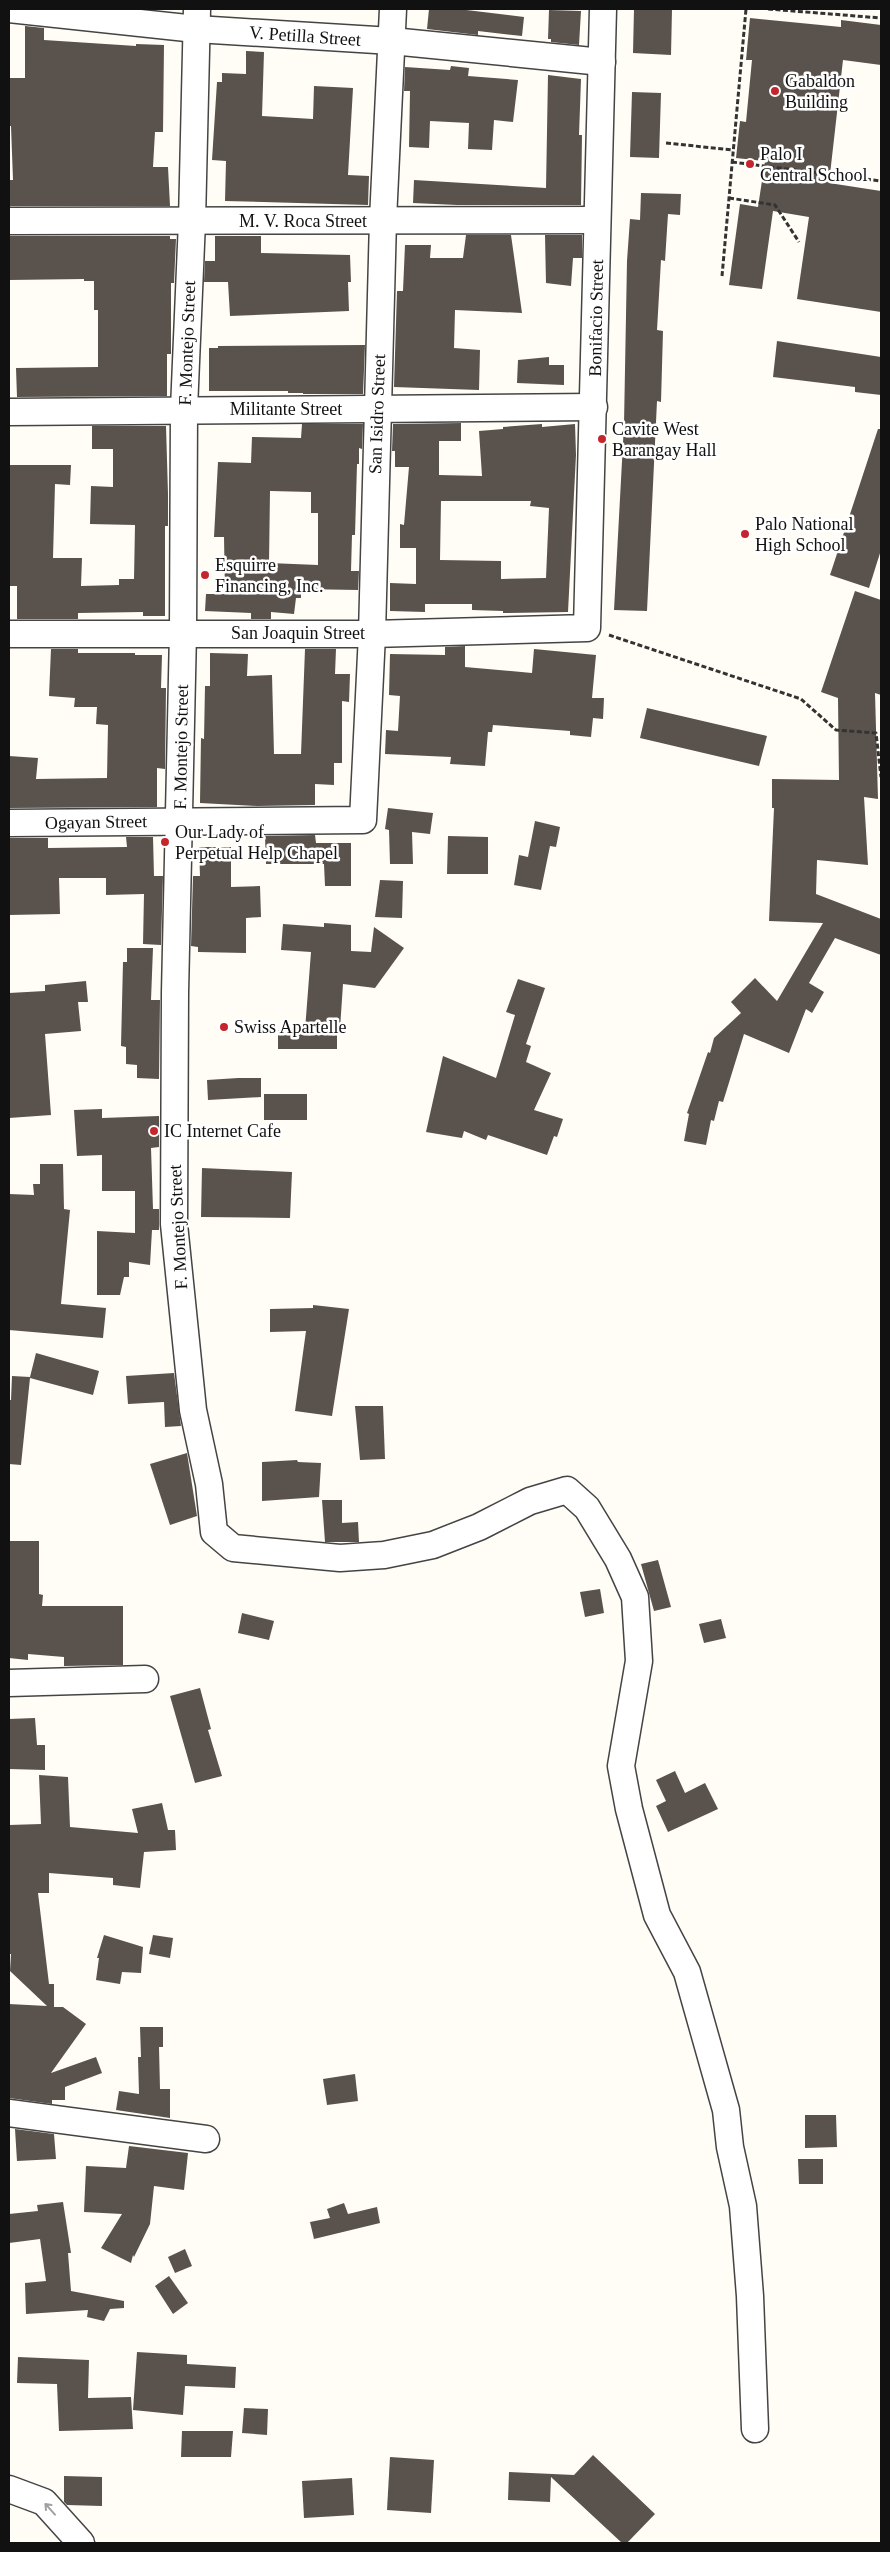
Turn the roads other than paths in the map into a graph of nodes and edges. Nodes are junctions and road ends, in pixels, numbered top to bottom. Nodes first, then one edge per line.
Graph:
1 (9, 9) edge
2 (393, 9) edge
3 (603, 9) edge
4 (197, 19) edge
5 (392, 41) junction
6 (602, 62) junction
7 (383, 220) junction
8 (597, 220) junction
9 (9, 221) edge
10 (192, 221) junction
11 (594, 407) junction
12 (377, 408) junction
13 (184, 409) junction
14 (9, 412) edge
15 (587, 628) joint
16 (184, 632) junction
17 (9, 634) edge
18 (372, 634) junction
19 (363, 820) joint
20 (179, 821) junction
21 (9, 823) edge
22 (145, 1679) dead end
23 (9, 1683) edge
24 (9, 2113) edge
25 (206, 2139) dead end
26 (755, 2429) dead end
27 (9, 2489) edge
28 (81, 2543) edge

1 - 4 street, V. Petilla Street
2 - 5 street, San Isidro Street
3 - 6 street, Bonifacio Street
4 - 5 street, V. Petilla Street
4 - 10 street, F. Montejo Street
5 - 6 street, V. Petilla Street
5 - 7 street, San Isidro Street
6 - 8 street, Bonifacio Street
7 - 8 street, M. V. Roca Street
7 - 10 street, M. V. Roca Street
7 - 12 street, San Isidro Street
8 - 11 street, Bonifacio Street
9 - 10 street, M. V. Roca Street
10 - 13 street, F. Montejo Street
11 - 12 street, Militante Street
11 - 15 street, Bonifacio Street
12 - 13 street, Militante Street
12 - 18 street, San Isidro Street
13 - 14 street, Militante Street
13 - 16 street, F. Montejo Street
15 - 18 street, San Joaquin Street
16 - 17 street, San Joaquin Street
16 - 18 street, San Joaquin Street
16 - 20 street, F. Montejo Street
18 - 19 street, San Isidro Street
19 - 20 street, Ogayan Street
20 - 21 street, Ogayan Street
20 - 26 street, F. Montejo Street
22 - 23 street
24 - 25 street
28 -> 27 street

